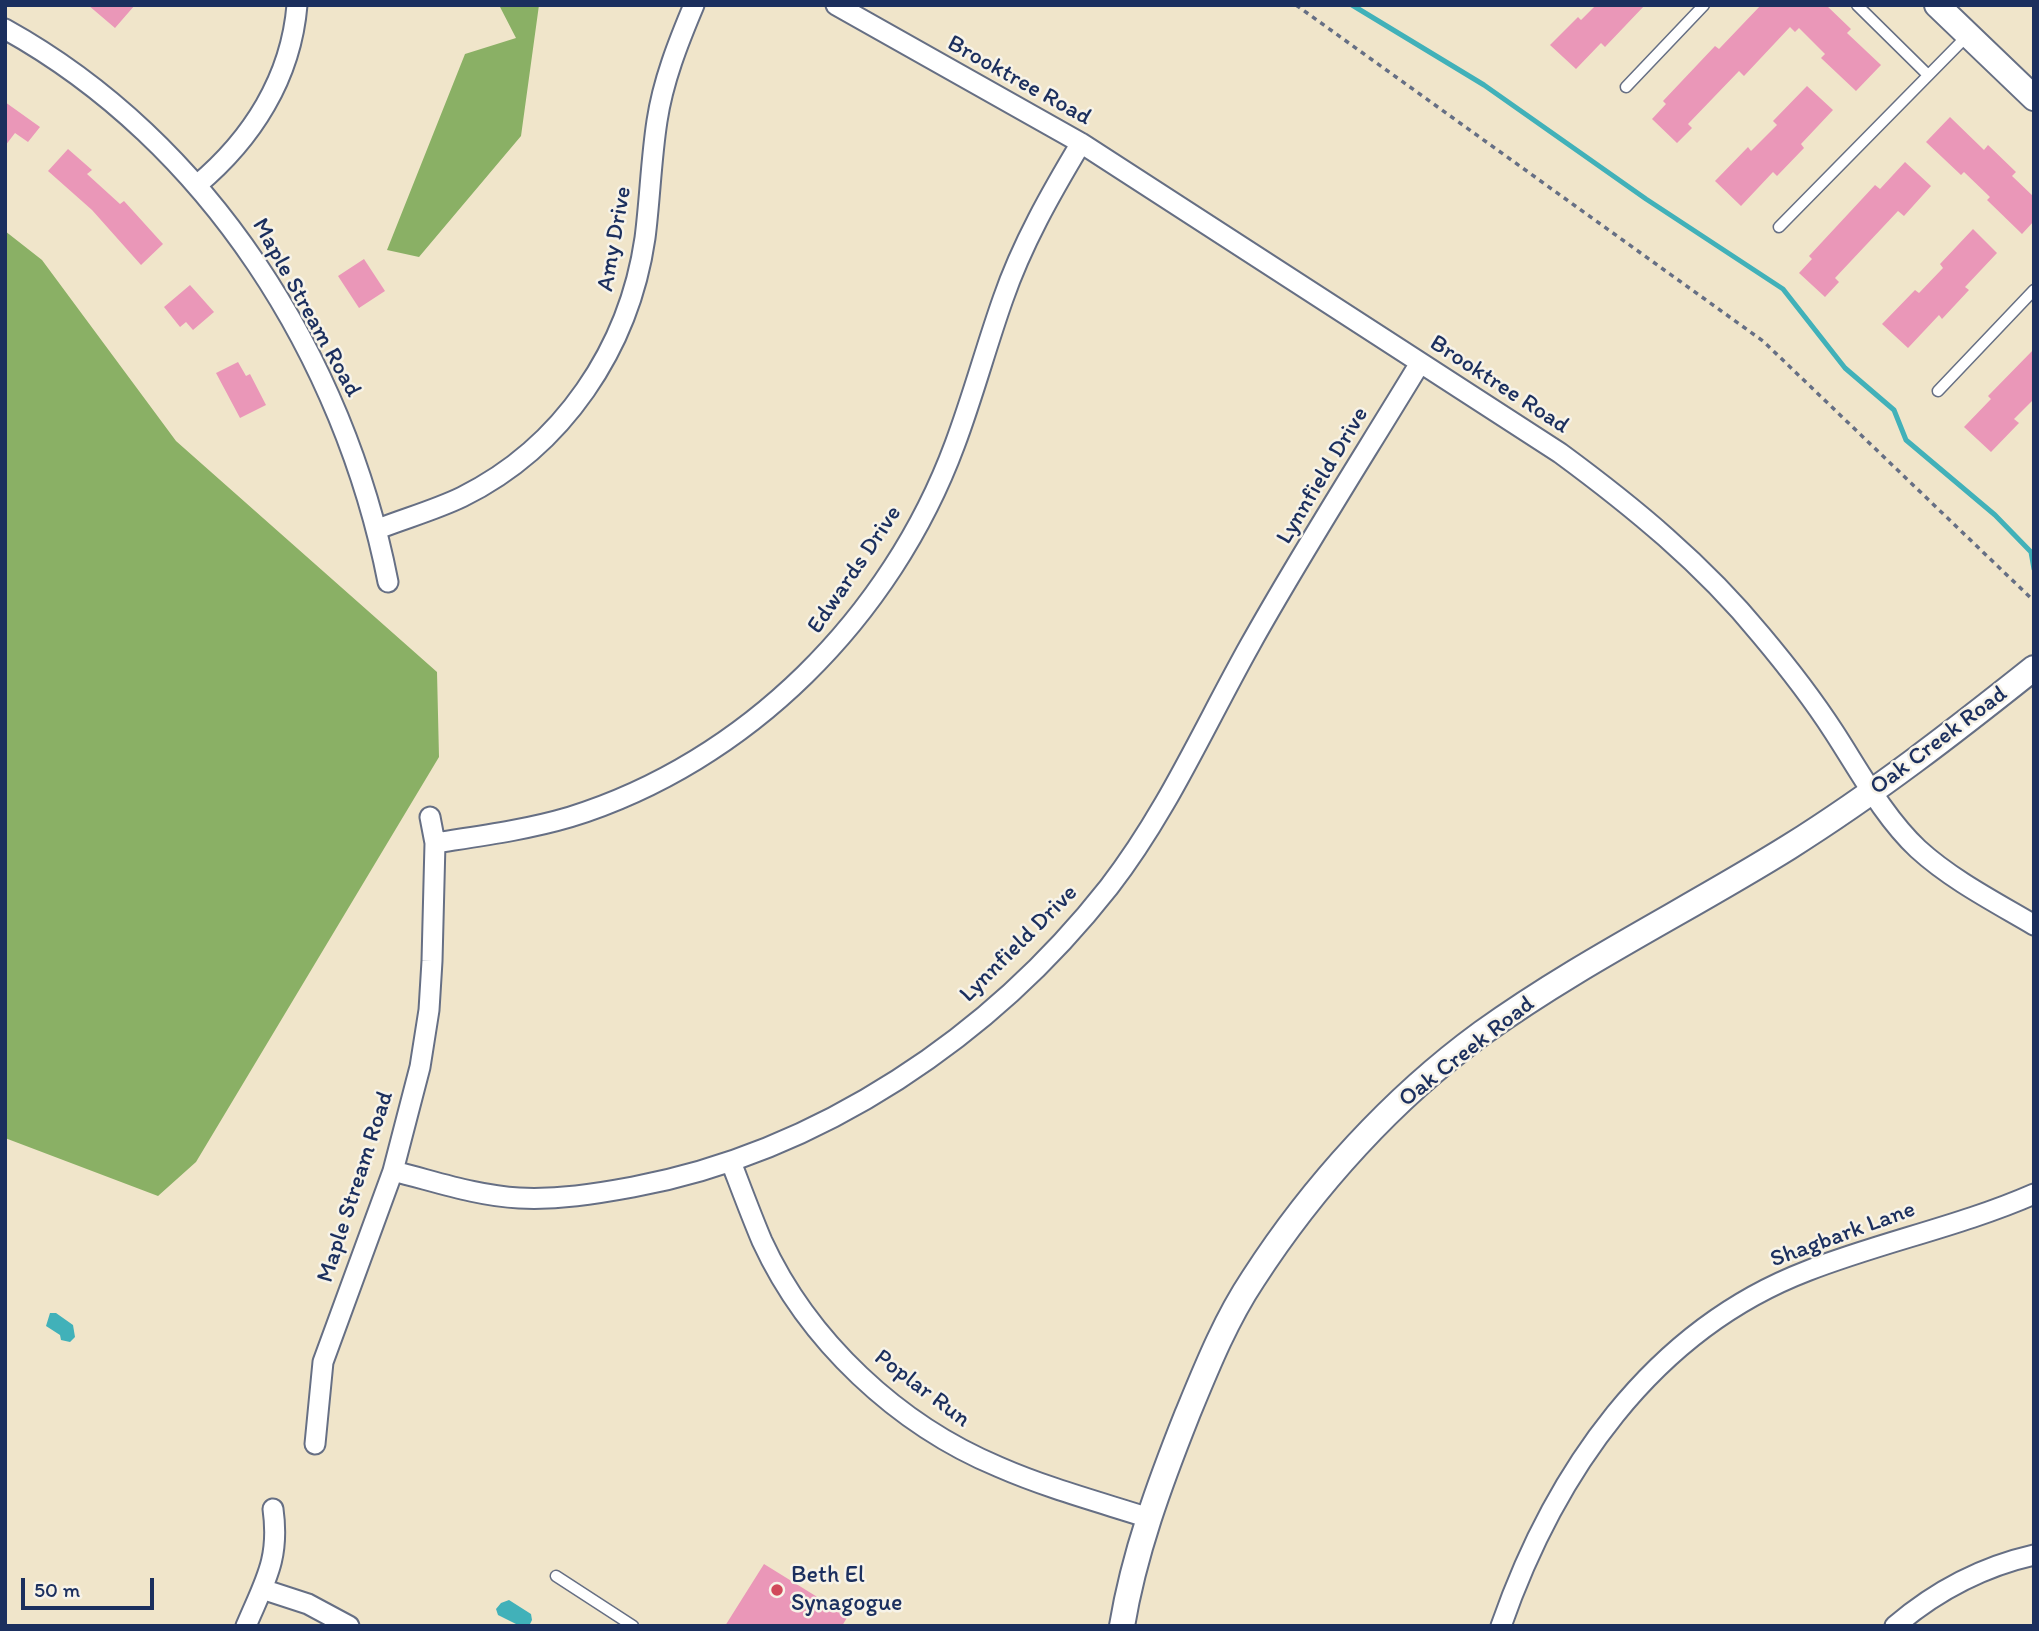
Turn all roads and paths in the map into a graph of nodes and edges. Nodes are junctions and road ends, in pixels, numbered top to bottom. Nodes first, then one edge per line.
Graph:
1 (297, 5) edge
2 (694, 5) edge
3 (836, 5) edge
4 (1296, 5) edge
5 (1704, 5) edge
6 (1857, 5) edge
7 (1937, 5) edge
8 (5, 29) edge
9 (1968, 35) junction
10 (1928, 75) junction
11 (1626, 87) dead end
12 (2034, 98) edge
13 (1081, 143) junction
14 (197, 185) junction
15 (1779, 228) dead end
16 (2034, 290) edge
17 (1420, 363) junction
18 (1938, 391) dead end
19 (378, 528) junction
20 (388, 582) dead end
21 (2034, 601) edge
22 (2034, 668) edge
23 (1873, 792) junction
24 (430, 817) dead end
25 (435, 843) junction
26 (2034, 925) edge
27 (731, 1162) junction
28 (393, 1171) junction
29 (2034, 1194) edge
30 (315, 1444) dead end
31 (273, 1509) dead end
32 (1149, 1518) junction
33 (2034, 1555) edge
34 (556, 1576) dead end
35 (262, 1589) junction
36 (246, 1626) edge
37 (349, 1626) edge
38 (633, 1626) edge
39 (1122, 1626) edge
40 (1501, 1626) edge
41 (1895, 1626) edge

1 - 14 street
2 - 19 street, Amy Drive
3 - 13 street, Brooktree Road
4 - 21 path
5 - 11 lane
6 - 10 lane
7 - 9 street
8 - 14 street, Maple Stream Road
9 - 10 lane
9 - 12 street
10 - 15 lane
13 - 17 street, Brooktree Road
13 - 25 street, Edwards Drive
14 - 19 street, Maple Stream Road
16 - 18 lane
17 - 23 street, Brooktree Road
17 - 27 street, Lynnfield Drive
19 - 20 street, Maple Stream Road
22 - 23 street, Oak Creek Road
23 - 26 street, Brooktree Road
23 - 32 street, Oak Creek Road
24 - 25 street, Maple Stream Road
25 - 28 street, Maple Stream Road
27 - 28 street, Lynnfield Drive
27 - 32 street, Poplar Run
28 - 30 street, Maple Stream Road
29 - 40 street, Shagbark Lane
31 - 35 street
32 - 39 street, Oak Creek Road
33 - 41 street
34 - 38 lane
35 - 36 street
35 - 37 street

